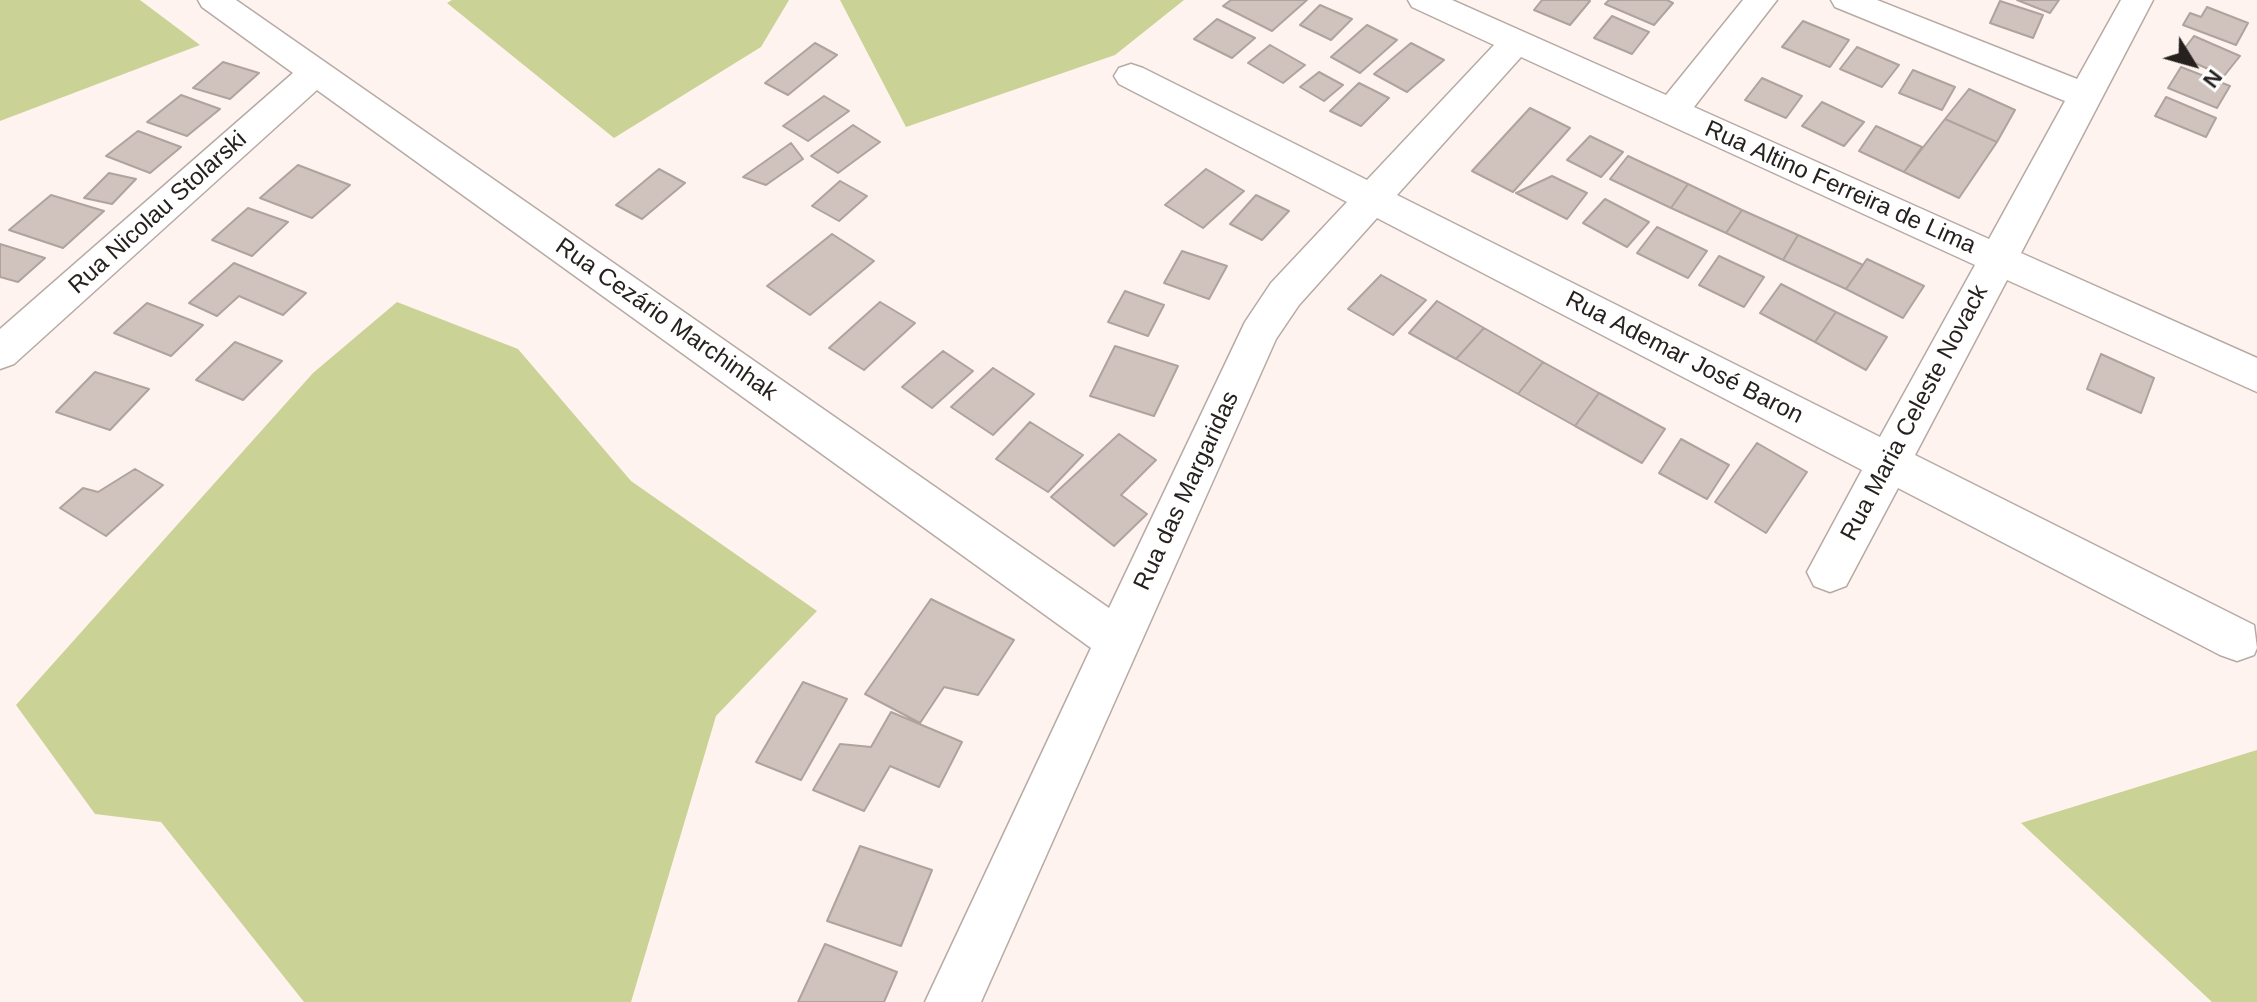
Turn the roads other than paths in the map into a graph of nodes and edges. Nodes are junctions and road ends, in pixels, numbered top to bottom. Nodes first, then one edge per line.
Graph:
1 (214, 0) edge
2 (1424, 0) edge
3 (1761, 0) edge
4 (1847, 0) edge
5 (2137, 0) edge
6 (1516, 42) junction
7 (315, 72) junction
8 (1131, 76) dead end
9 (2086, 96) junction
10 (1671, 112) junction
11 (1371, 198) junction
12 (1998, 259) junction
13 (0, 353) edge
14 (2257, 376) edge
15 (1889, 462) junction
16 (1830, 572) dead end
17 (2237, 640) dead end
18 (1118, 641) junction
19 (953, 1002) edge

1 - 7 street, Rua Cezário Marchinhak
2 - 6 street, Rua Altino Ferreira de Lima
3 - 10 street
4 - 9 street
5 - 9 street, Rua Maria Celeste Novack
6 - 10 street, Rua Altino Ferreira de Lima
6 - 11 street, Rua das Margaridas
7 - 13 street, Rua Nicolau Stolarski
7 - 18 street, Rua Cezário Marchinhak
8 - 11 street, Rua Ademar José Baron
9 - 12 street, Rua Maria Celeste Novack
10 - 12 street, Rua Altino Ferreira de Lima
11 - 15 street, Rua Ademar José Baron
11 - 18 street, Rua das Margaridas
12 - 14 street, Rua Altino Ferreira de Lima
12 - 15 street, Rua Maria Celeste Novack
15 - 16 street, Rua Maria Celeste Novack
15 - 17 street, Rua Ademar José Baron
18 - 19 street, Rua das Margaridas

